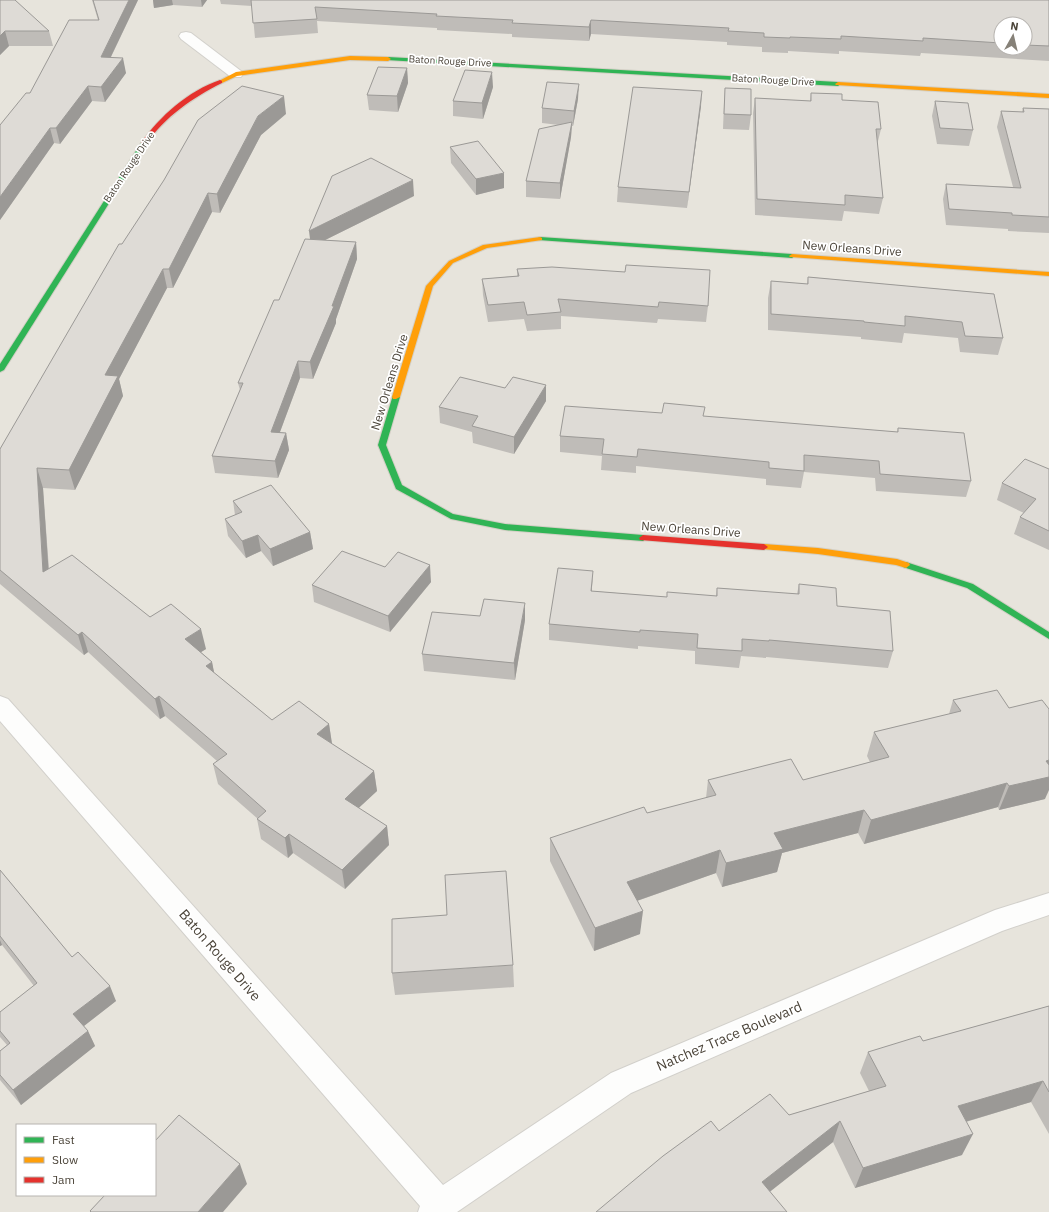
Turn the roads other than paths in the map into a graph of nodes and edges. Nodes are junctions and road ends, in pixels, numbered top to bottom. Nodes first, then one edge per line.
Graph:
1 (186, 36) dead end
2 (236, 74) junction
3 (1049, 96) edge
4 (1049, 274) edge
5 (0, 370) edge
6 (1049, 636) edge
7 (0, 705) edge
8 (1049, 904) edge
9 (437, 1208) edge

1 - 2 street
2 - 3 street, Baton Rouge Drive
2 - 5 street, Baton Rouge Drive
4 - 6 street, New Orleans Drive
7 - 9 street, Baton Rouge Drive
8 - 9 street, Natchez Trace Boulevard

